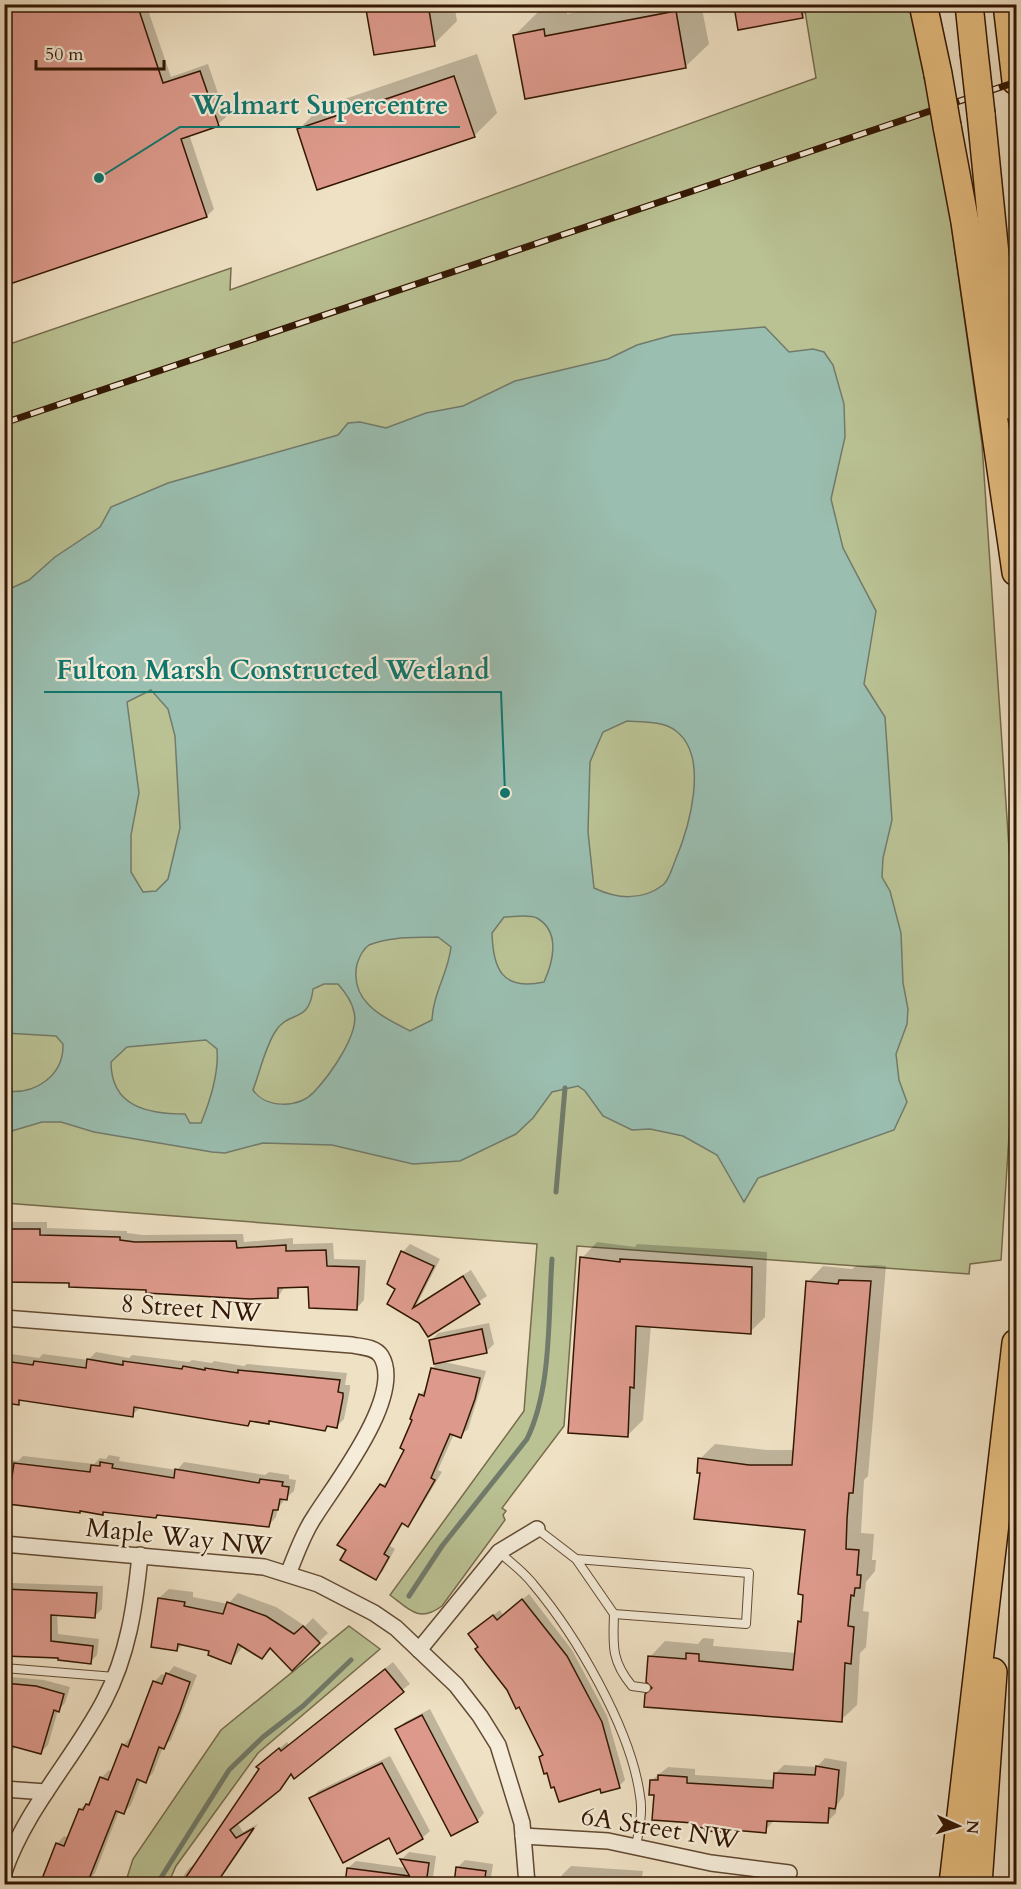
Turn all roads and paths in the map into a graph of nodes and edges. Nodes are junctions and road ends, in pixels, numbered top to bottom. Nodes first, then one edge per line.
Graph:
1 (923, 4) edge
2 (969, 4) edge
3 (1007, 4) edge
4 (1017, 81) edge
5 (1017, 479) edge
6 (1017, 572) edge
7 (4, 1318) edge
8 (1017, 1343) edge
9 (1017, 1354) edge
10 (537, 1529) joint
11 (4, 1545) edge
12 (499, 1552) junction
13 (140, 1555) junction
14 (576, 1559) junction
15 (288, 1574) junction
16 (614, 1614) junction
17 (419, 1650) junction
18 (4, 1668) edge
19 (115, 1677) junction
20 (646, 1688) dead end
21 (4, 1788) edge
22 (46, 1792) junction
23 (523, 1836) junction
24 (636, 1846) junction
25 (4, 1872) edge
26 (789, 1873) dead end
27 (527, 1884) edge
28 (953, 1884) edge
29 (978, 1884) edge

1 - 6 highway, bridge
2 - 5 highway, bridge
3 - 4 highway
7 - 15 street, 8 Street NW
8 - 28 highway
9 - 29 highway
10 - 12 street
10 - 14 lane
11 - 13 street, Maple Way NW
12 - 17 street
12 - 24 lane
13 - 15 street, Maple Way NW
13 - 19 street
14 - 16 lane
14 - 16 lane
15 - 17 street, Maple Way NW
16 - 20 lane
17 - 23 street, Maple Way NW
18 - 19 lane
19 - 22 street
21 - 22 street
22 - 25 street
23 - 24 street, 6A Street NW
23 - 27 street, Maple Way NW
24 - 26 street, 6A Street NW

